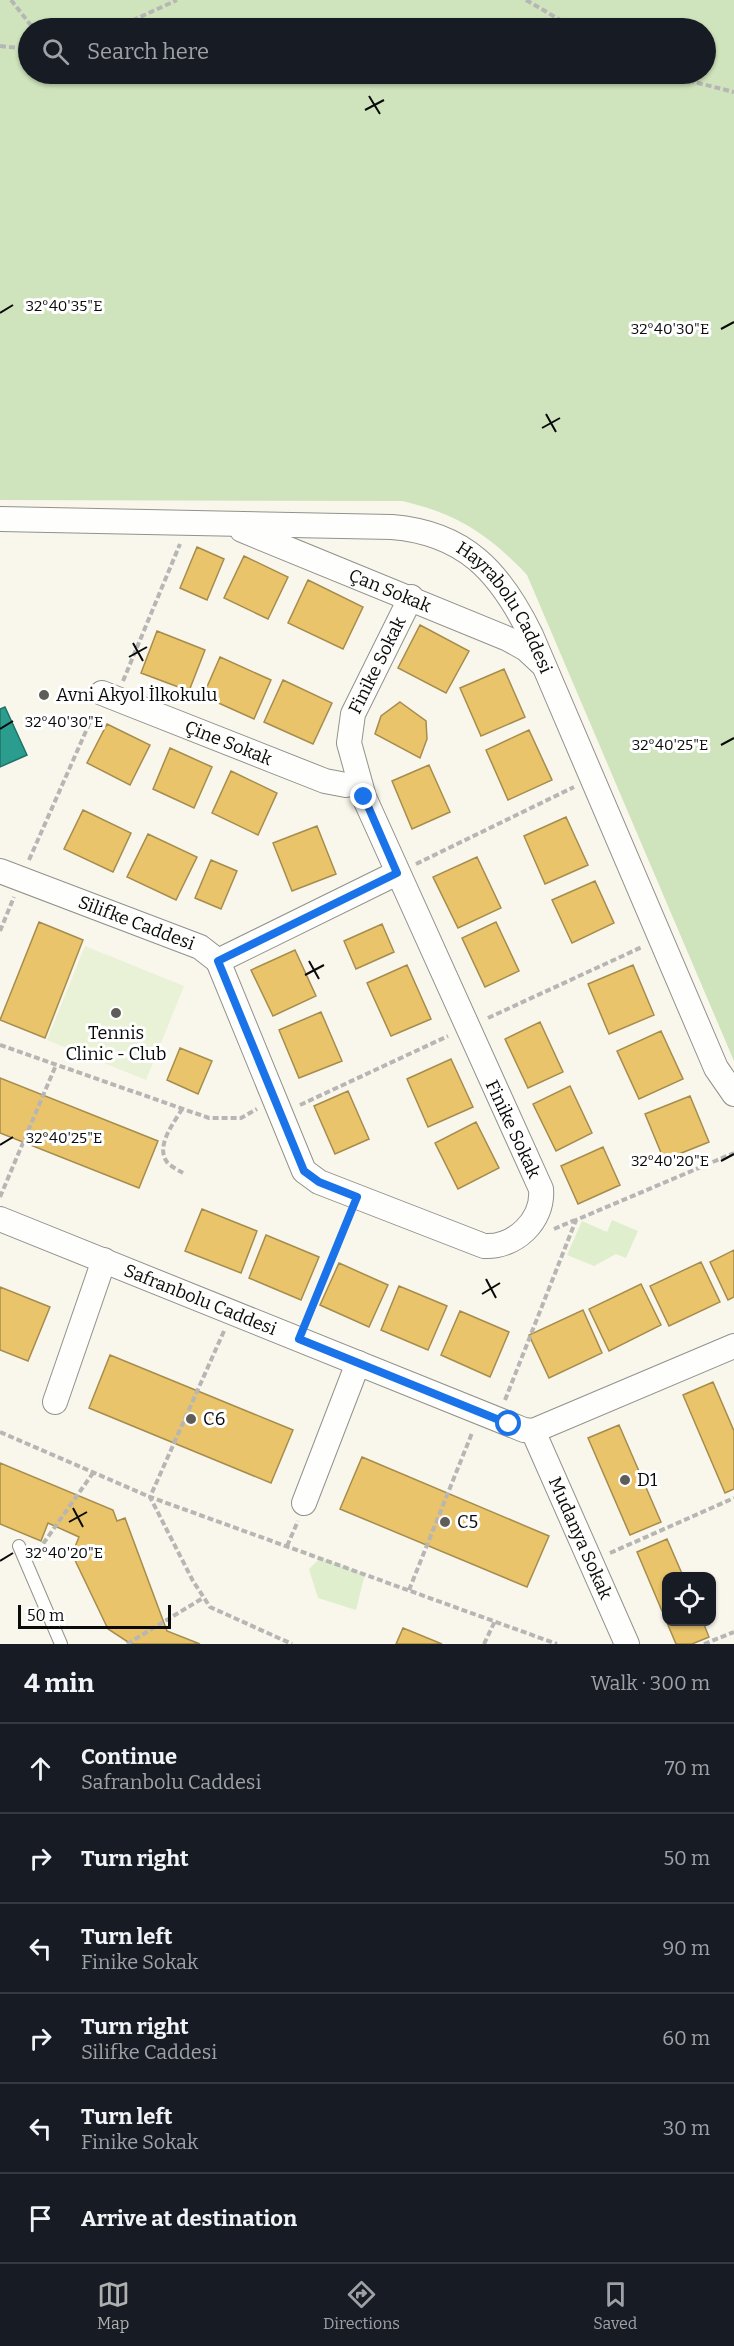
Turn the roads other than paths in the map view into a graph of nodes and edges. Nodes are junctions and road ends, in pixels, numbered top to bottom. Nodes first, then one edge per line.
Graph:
1 (0, 519) edge
2 (226, 524) junction
3 (411, 597) junction
4 (547, 670) junction
5 (109, 695) road end
6 (359, 783) junction
7 (397, 873) junction
8 (11, 875) edge
9 (218, 961) junction
10 (734, 1095) edge
11 (0, 1219) edge
12 (104, 1260) junction
13 (734, 1346) edge
14 (358, 1364) junction
15 (55, 1402) dead end
16 (533, 1431) junction
17 (304, 1503) dead end
18 (19, 1546) dead end
19 (62, 1644) edge
20 (627, 1644) edge

1 - 2 street, Hayrabolu Caddesi
2 - 3 street, Çan Sokak
2 - 4 street, Hayrabolu Caddesi
3 - 4 street, Çan Sokak
3 - 6 street, Finike Sokak
4 - 10 street, Hayrabolu Caddesi
5 - 6 street, Çine Sokak
6 - 7 street, Finike Sokak
7 - 9 street
7 - 9 street, Finike Sokak
8 - 9 street, Silifke Caddesi
11 - 12 street, Safranbolu Caddesi
12 - 14 street, Safranbolu Caddesi
12 - 15 street
13 - 16 street
14 - 16 street, Safranbolu Caddesi
14 - 17 street
16 - 20 street, Mudanya Sokak
18 - 19 lane

